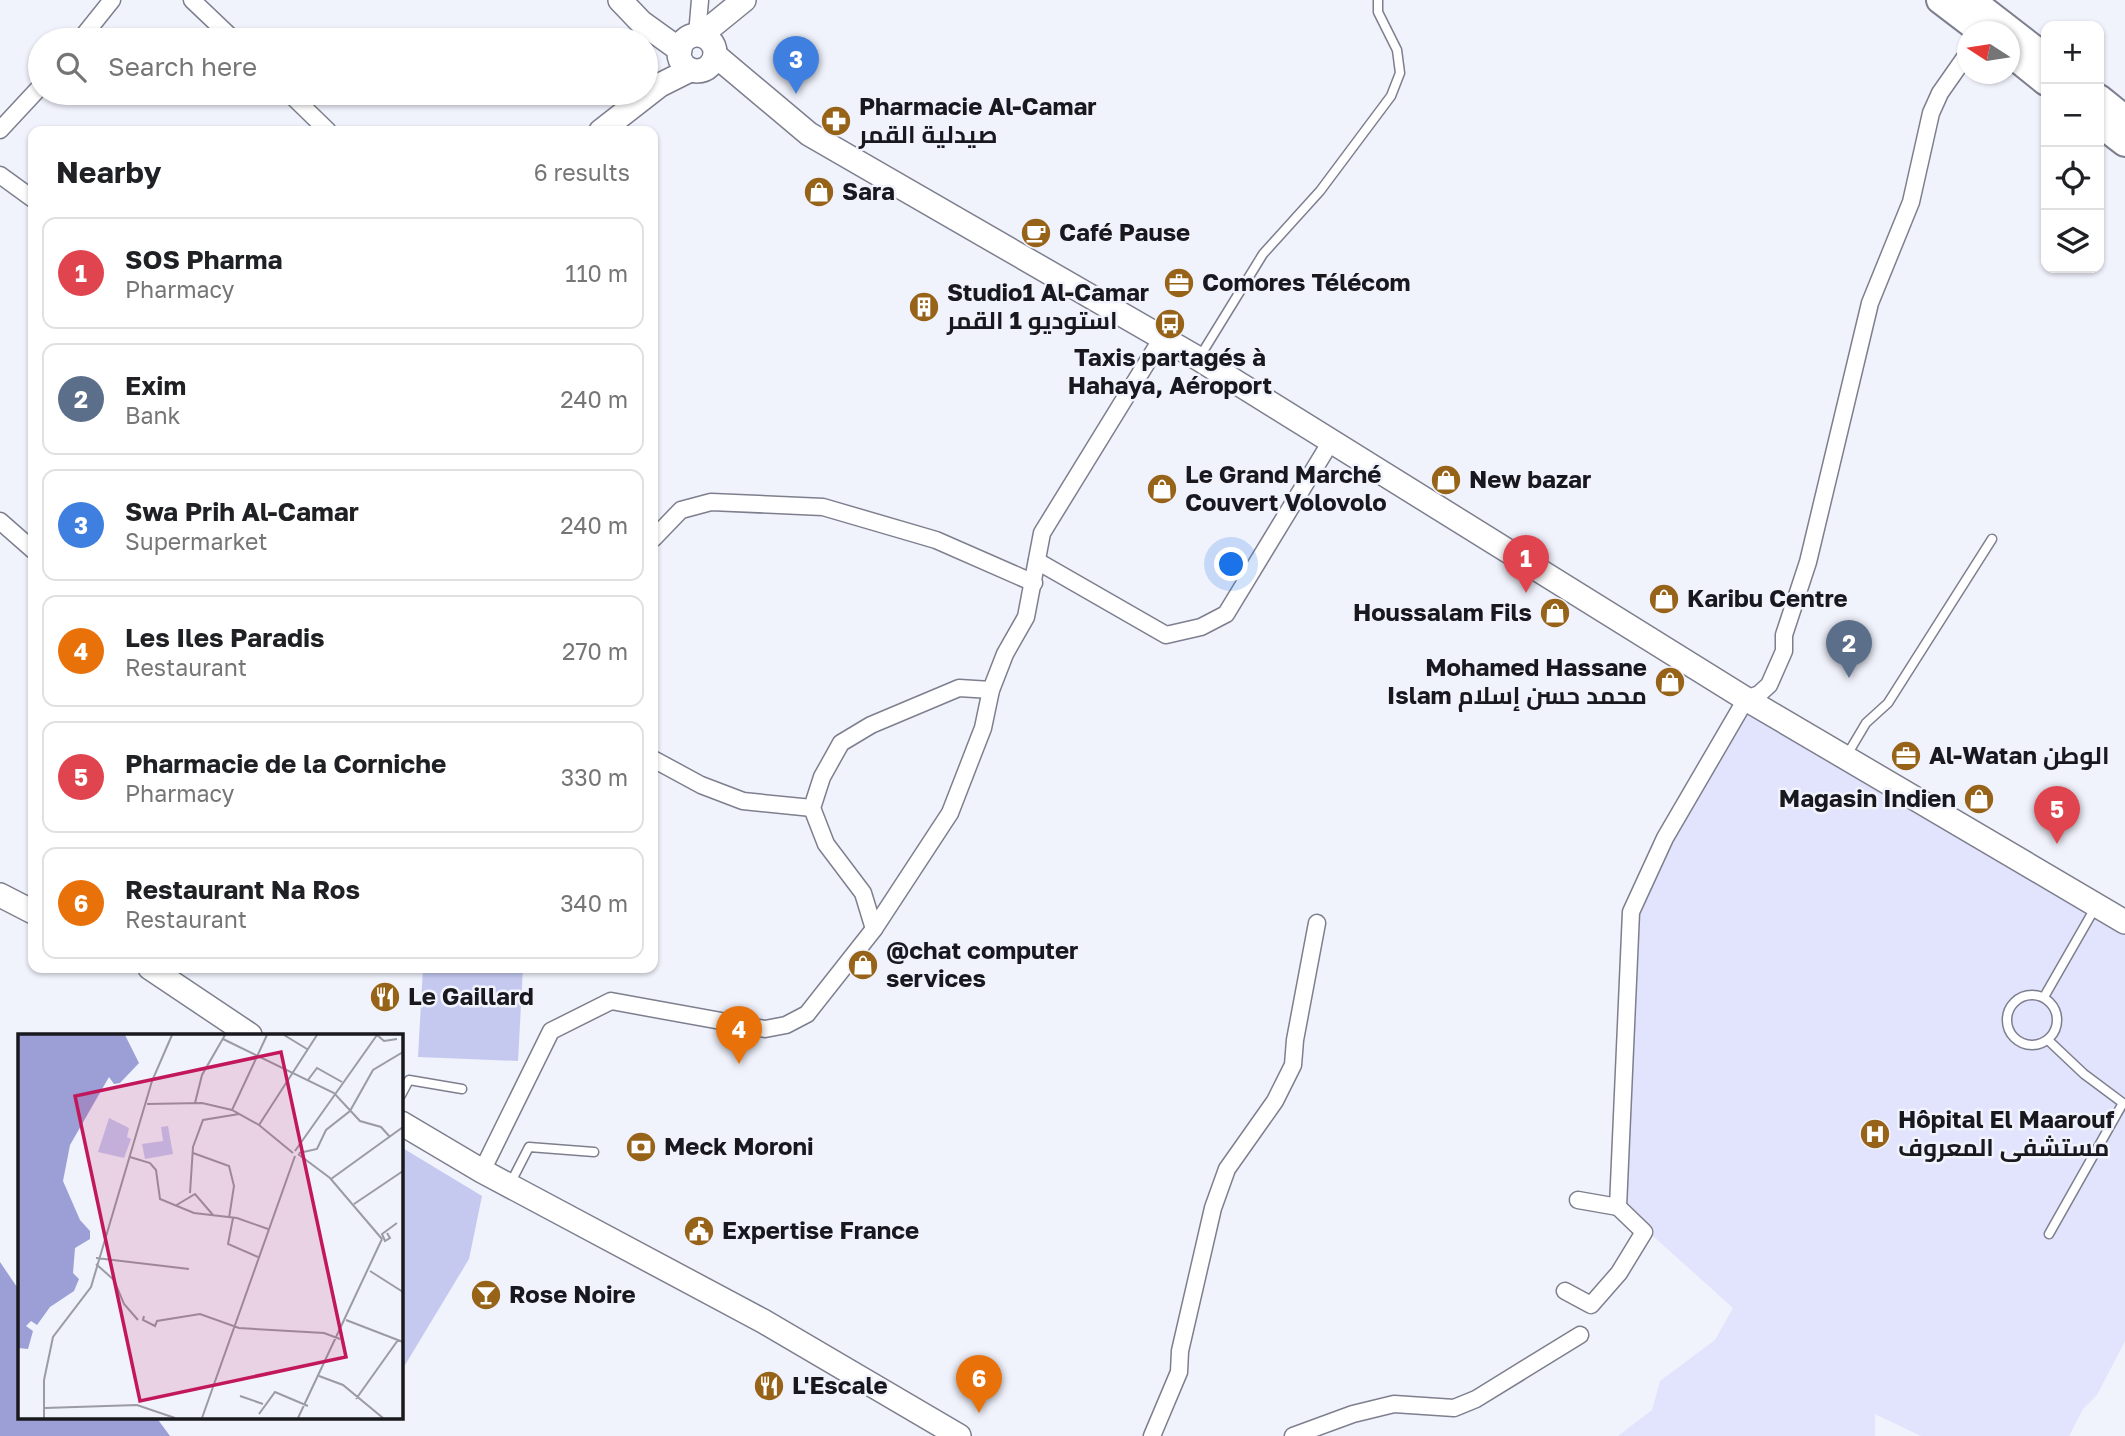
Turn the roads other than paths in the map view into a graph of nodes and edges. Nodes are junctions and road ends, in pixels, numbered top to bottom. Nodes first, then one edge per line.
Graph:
1 (112, 0) edge
2 (192, 0) edge
3 (620, 0) edge
4 (700, 0) edge
5 (1378, 0) edge
6 (1940, 0) edge
7 (1971, 0) edge
8 (737, 7) edge
9 (1976, 21) edge
10 (1982, 21) edge
11 (90, 28) edge
12 (221, 28) edge
13 (653, 28) edge
14 (658, 31) edge
15 (2020, 44) edge
16 (697, 51) junction
17 (2041, 55) edge
18 (2020, 61) edge
19 (1957, 69) edge
20 (2041, 78) edge
21 (658, 87) edge
22 (28, 101) edge
23 (2104, 102) edge
24 (301, 105) edge
25 (634, 105) edge
26 (2125, 118) edge
27 (323, 126) edge
28 (607, 126) edge
29 (2104, 127) edge
30 (0, 130) edge
31 (2125, 144) edge
32 (0, 174) edge
33 (28, 195) edge
34 (1162, 338) junction
35 (1199, 359) junction
36 (1330, 443) junction
37 (0, 521) edge
38 (658, 534) edge
39 (1992, 539) dead end
40 (28, 546) edge
41 (1038, 561) junction
42 (1034, 583) junction
43 (991, 690) junction
44 (1746, 699) junction
45 (1846, 758) junction
46 (658, 762) edge
47 (812, 808) junction
48 (0, 895) edge
49 (2097, 905) junction
50 (28, 909) edge
51 (2125, 922) edge
52 (1317, 923) dead end
53 (874, 929) junction
54 (160, 973) edge
55 (2044, 998) junction
56 (249, 1034) edge
57 (2048, 1040) junction
58 (462, 1089) dead end
59 (402, 1093) edge
60 (402, 1124) edge
61 (594, 1152) dead end
62 (481, 1171) junction
63 (510, 1184) junction
64 (1578, 1200) dead end
65 (1618, 1208) junction
66 (2049, 1234) dead end
67 (1565, 1291) dead end
68 (1580, 1335) dead end
69 (959, 1436) edge
70 (1152, 1436) edge
71 (1293, 1436) edge

1 - 11 street
2 - 12 street
3 - 13 street
4 - 16 street
5 - 35 lane
6 - 9 main road
7 - 10 main road
8 - 16 street
14 - 16 street
15 - 17 main road
16 - 21 street
16 - 34 street
18 - 20 main road
19 - 44 street
22 - 30 street
23 - 26 main road
24 - 27 street
25 - 28 street
29 - 31 main road
32 - 33 street
34 - 35 street
34 - 41 street
35 - 36 street
36 - 41 street
36 - 44 street
37 - 40 street
38 - 42 street
39 - 45 lane
41 - 42 street
42 - 43 street
43 - 47 street
43 - 53 street
44 - 45 street
44 - 65 street
45 - 49 street
46 - 47 street
47 - 53 street
48 - 50 street
49 - 51 street
49 - 55 lane
52 - 70 street
53 - 62 street
54 - 56 street
55 - 57 lane
55 - 57 lane
57 - 66 lane
58 - 59 lane
60 - 62 street
61 - 63 lane
62 - 63 street
63 - 69 street
64 - 65 street
65 - 67 street
68 - 71 street

